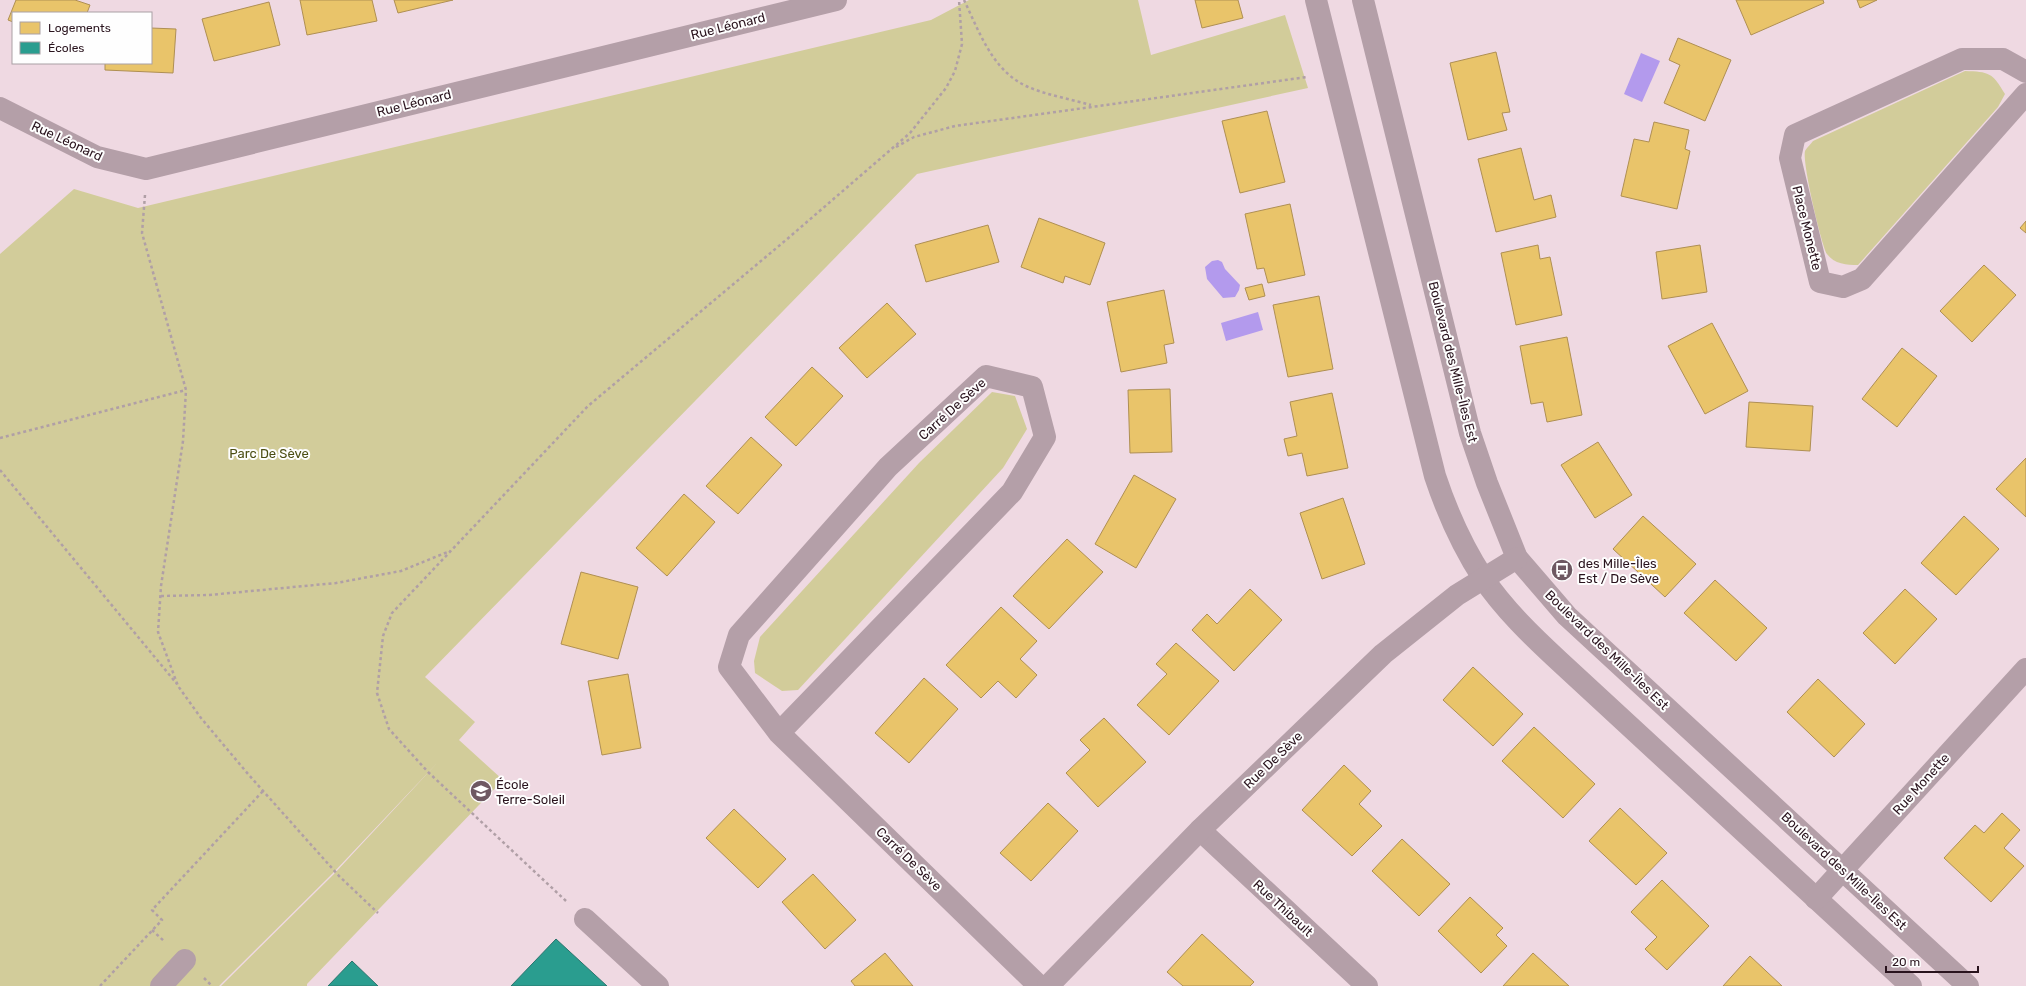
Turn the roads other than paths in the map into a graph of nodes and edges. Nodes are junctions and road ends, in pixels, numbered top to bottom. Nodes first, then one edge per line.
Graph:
1 (836, 0) edge
2 (1316, 0) edge
3 (1363, 0) edge
4 (2026, 72) edge
5 (2026, 94) edge
6 (0, 108) edge
7 (1517, 558) junction
8 (1483, 578) junction
9 (2026, 669) edge
10 (779, 732) junction
11 (1200, 830) junction
12 (1842, 870) junction
13 (1816, 899) junction
14 (585, 919) road end
15 (185, 960) dead end
16 (161, 986) edge
17 (658, 986) edge
18 (1039, 986) edge
19 (1048, 986) edge
20 (1366, 986) edge
21 (1911, 986) edge
22 (1968, 986) edge

1 - 6 street, Rue Léonard
2 - 8 street
3 - 7 street, Boulevard des Mille-Îles Est
4 - 5 street, Place Monette
7 - 8 street, Rue De Sève
7 - 12 street, Boulevard des Mille-Îles Est
8 - 11 street, Rue De Sève
8 - 13 street
9 - 12 street, Rue Monette
10 - 10 street, Carré De Sève
10 - 18 street, Carré De Sève
11 - 19 street, Rue De Sève
11 - 20 street, Rue Thibault
12 - 13 street, Rue Monette
12 - 22 street, Boulevard des Mille-Îles Est
13 - 21 street
14 - 17 street
15 - 16 street

